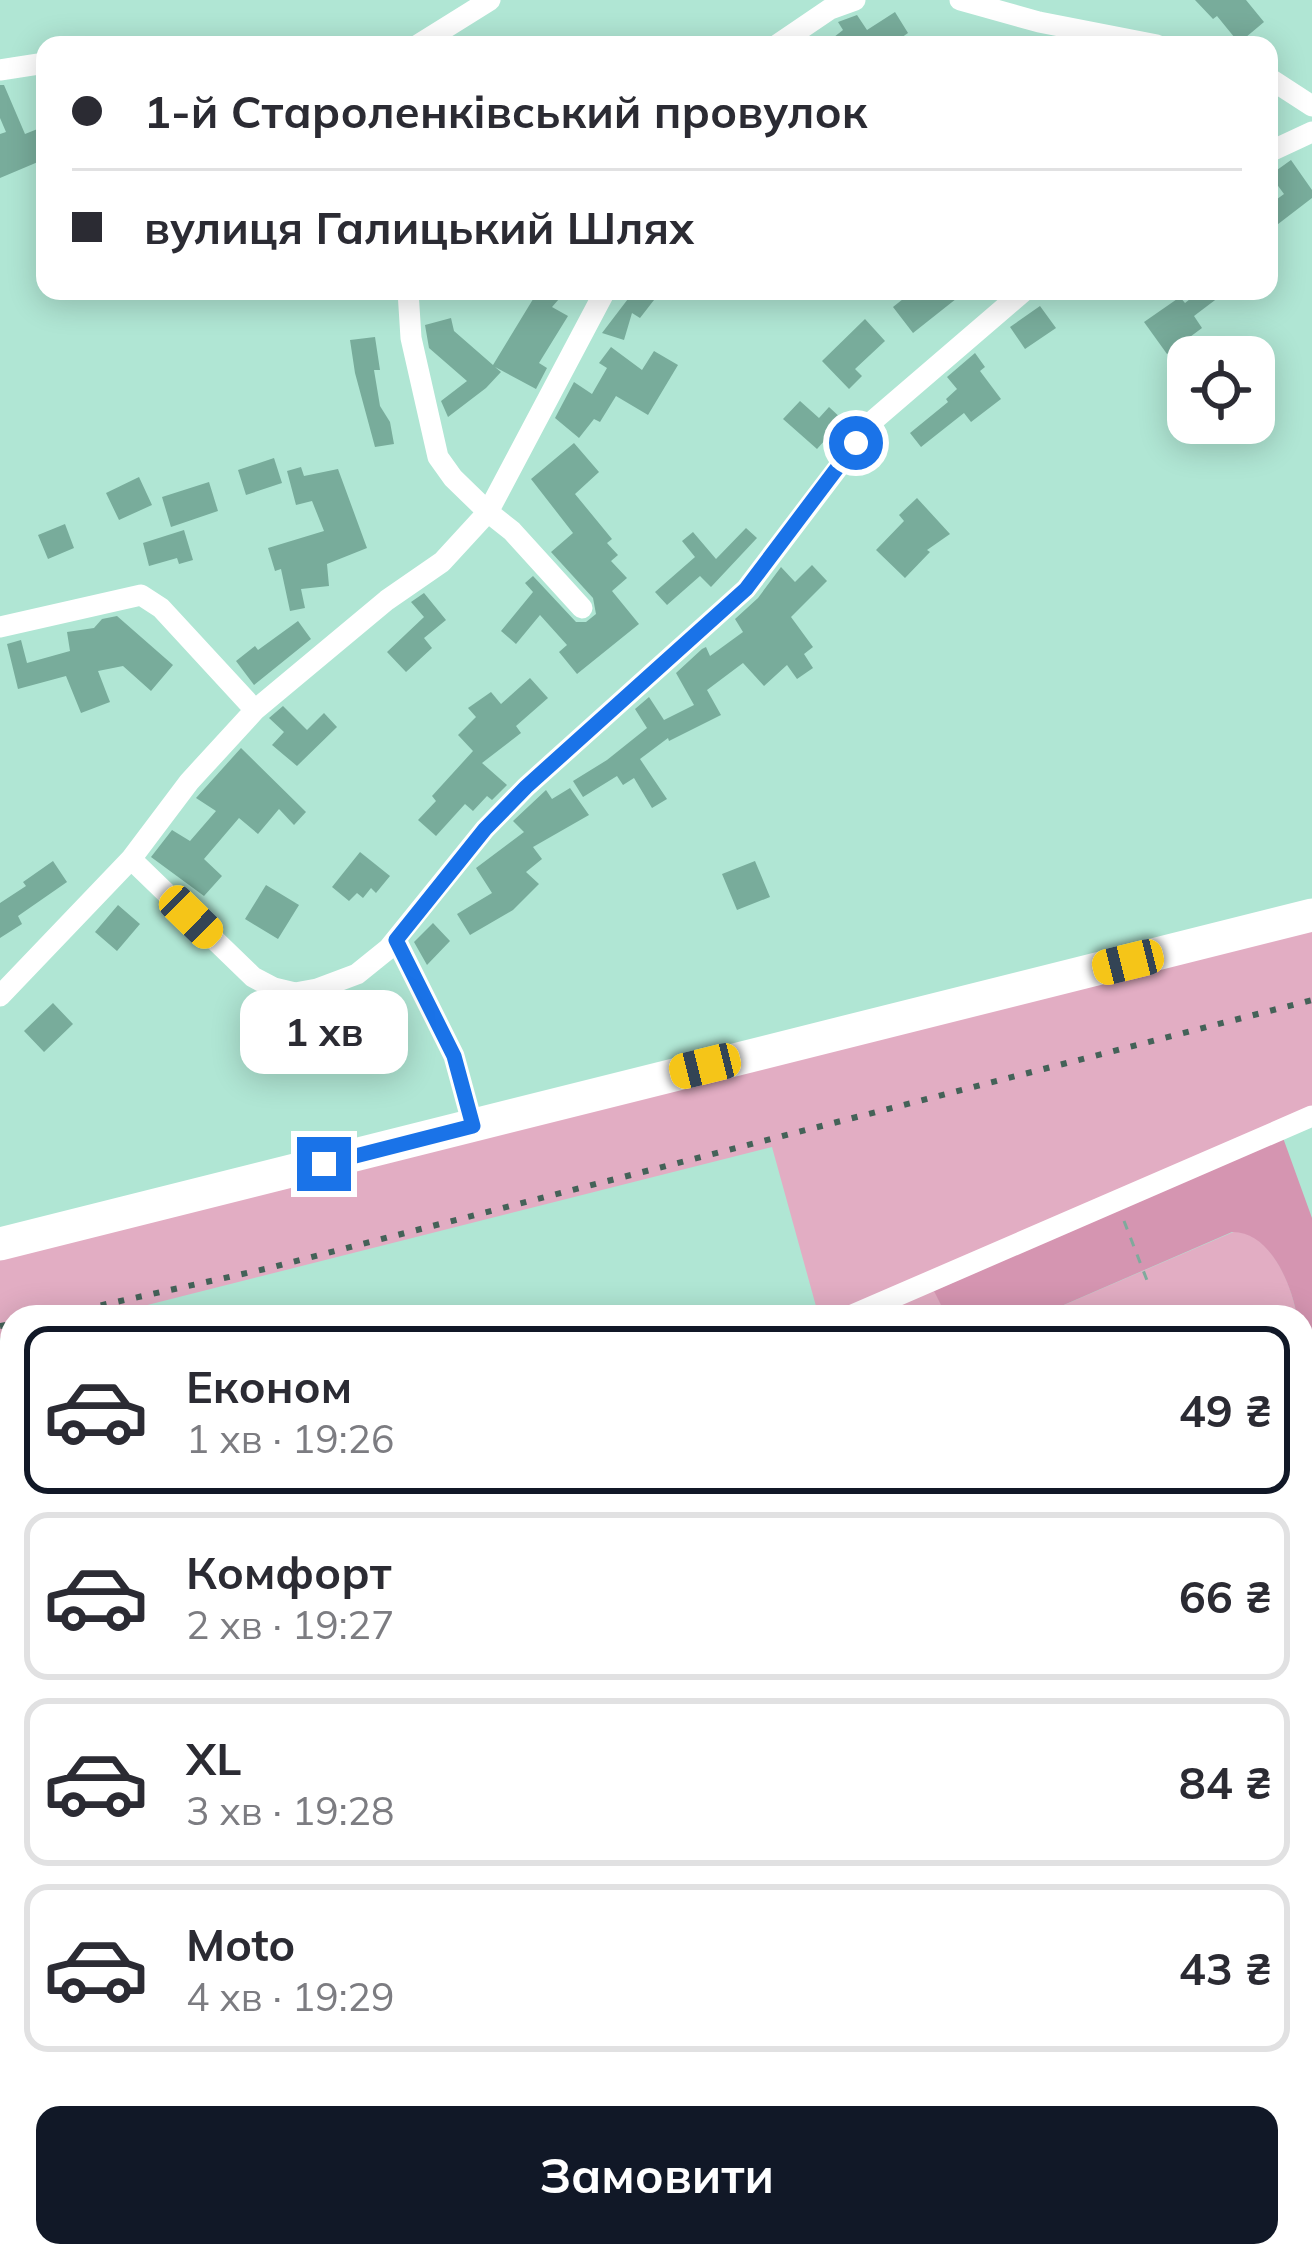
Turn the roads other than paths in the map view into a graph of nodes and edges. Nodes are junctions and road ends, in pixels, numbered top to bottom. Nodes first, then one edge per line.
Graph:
1 (490, 0) edge
2 (855, 0) edge
3 (960, 0) edge
4 (432, 36) edge
5 (790, 36) edge
6 (1111, 36) edge
7 (36, 64) edge
8 (0, 70) edge
9 (1278, 84) edge
10 (1312, 106) edge
11 (1312, 131) edge
12 (1278, 148) edge
13 (409, 300) edge
14 (600, 300) edge
15 (1014, 300) edge
16 (488, 512) junction
17 (582, 608) dead end
18 (0, 627) edge
19 (255, 710) junction
20 (131, 859) junction
21 (1312, 915) edge
22 (396, 940) junction
23 (0, 997) edge
24 (1312, 1116) edge
25 (473, 1126) junction
26 (0, 1244) edge
27 (876, 1305) edge

1 - 4 street
2 - 5 street
3 - 6 street
7 - 8 street
9 - 10 street
11 - 12 street
13 - 16 street
14 - 16 street
15 - 22 street
16 - 17 street
16 - 19 street
18 - 19 street
19 - 20 street
20 - 22 street
20 - 23 street
21 - 25 highway
22 - 25 street
24 - 27 street
25 - 26 highway

